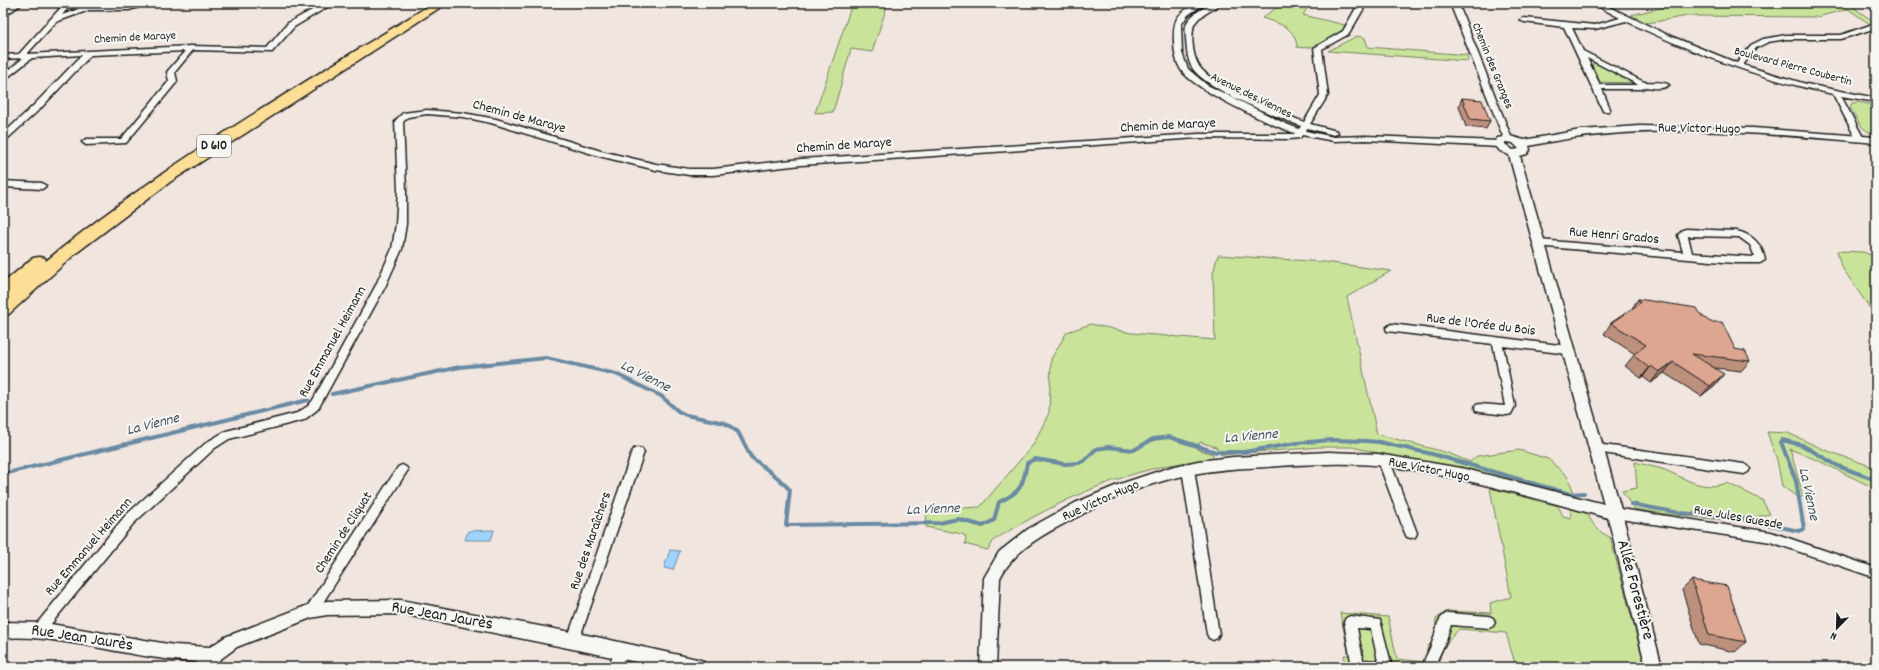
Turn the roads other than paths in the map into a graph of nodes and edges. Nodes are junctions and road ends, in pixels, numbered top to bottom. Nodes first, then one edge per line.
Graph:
1 (19, 3) edge
2 (148, 3) edge
3 (330, 3) edge
4 (424, 3) edge
5 (441, 3) edge
6 (1201, 3) edge
7 (1218, 3) edge
8 (1359, 3) edge
9 (1454, 3) edge
10 (1596, 3) edge
11 (1744, 3) edge
12 (1764, 3) edge
13 (68, 5) edge
14 (90, 8) junction
15 (3, 15) edge
16 (1627, 18) junction
17 (54, 20) junction
18 (1524, 20) dead end
19 (1876, 25) edge
20 (1567, 26) junction
21 (191, 48) junction
22 (1580, 52) junction
23 (89, 53) junction
24 (21, 56) junction
25 (30, 56) junction
26 (3, 57) edge
27 (1738, 66) junction
28 (3, 79) edge
29 (1642, 84) junction
30 (1665, 85) dead end
31 (1597, 87) junction
32 (1836, 93) junction
33 (1876, 100) edge
34 (1606, 109) dead end
35 (399, 121) joint
36 (1302, 129) junction
37 (3, 138) edge
38 (1860, 139) junction
39 (1876, 140) edge
40 (86, 142) dead end
41 (1504, 142) junction
42 (1518, 149) junction
43 (3, 184) edge
44 (42, 186) dead end
45 (1539, 243) junction
46 (1688, 256) junction
47 (3, 292) edge
48 (3, 310) edge
49 (1391, 328) dead end
50 (1497, 340) junction
51 (1568, 350) junction
52 (1480, 408) dead end
53 (1596, 448) junction
54 (638, 452) dead end
55 (1384, 461) junction
56 (1188, 469) junction
57 (1744, 469) dead end
58 (402, 470) dead end
59 (1614, 513) junction
60 (1410, 533) dead end
61 (1876, 573) edge
62 (311, 611) junction
63 (1489, 622) dead end
64 (3, 630) edge
65 (38, 631) junction
66 (1213, 634) dead end
67 (573, 640) junction
68 (621, 650) junction
69 (207, 661) edge
70 (1358, 666) edge
71 (616, 667) edge
72 (697, 667) edge
73 (988, 667) edge
74 (1378, 667) edge
75 (1386, 667) edge
76 (1429, 667) edge
77 (1654, 667) edge

1 - 15 street
2 - 14 street
3 - 21 street, Chemin de Maraye
4 - 47 highway, D 610
5 - 48 highway, D 610
6 - 36 street, Avenue des Viennes
7 - 36 street, Avenue des Viennes
8 - 36 street
9 - 41 street, Chemin des Granges
10 - 16 street, Boulevard Pierre Coubertin
11 - 12 street
13 - 14 street
13 - 17 street
14 - 17 street
16 - 20 street
16 - 27 street, Boulevard Pierre Coubertin
17 - 24 street
18 - 20 street
19 - 27 street
20 - 22 street
21 - 23 street, Chemin de Maraye
21 - 40 street
22 - 29 street
22 - 31 street
23 - 25 street, Chemin de Maraye
23 - 37 street
24 - 25 street, Chemin de Maraye
24 - 26 street, Chemin de Maraye
25 - 28 street
27 - 32 street, Boulevard Pierre Coubertin
29 - 30 street
29 - 31 street
31 - 34 street
32 - 33 street, Boulevard Pierre Coubertin
32 - 38 street
35 - 36 street, Chemin de Maraye
35 - 65 street, Rue Emmanuel Heimann
36 - 41 street, Avenue des Viennes
38 - 39 street, Rue Victor Hugo
38 - 42 street, Rue Victor Hugo
41 - 42 street
42 - 45 street
43 - 44 street
45 - 46 street, Rue Henri Grados
45 - 51 street
46 - 46 street, Rue Henri Grados
49 - 50 street, Rue de l'Orée du Bois
50 - 51 street, Rue de l'Orée du Bois
50 - 52 street
51 - 53 street
53 - 57 street
53 - 59 street
54 - 67 street, Rue des Maraîchers
55 - 56 street, Rue Victor Hugo
55 - 59 street, Rue Victor Hugo
55 - 60 street
56 - 66 street
56 - 73 street, Rue Victor Hugo
58 - 62 street, Chemin de Cliquat
59 - 61 street, Rue Jules Guesde
59 - 77 street, Allée Forestière
62 - 67 street, Rue Jean Jaurès
62 - 69 street, Rue Jean Jaurès
63 - 76 street
64 - 65 street, Rue Jean Jaurès
65 - 69 street, Rue Jean Jaurès
67 - 68 street, Rue Jean Jaurès
68 - 71 street
68 - 72 street, Rue Jean Jaurès
70 - 74 street
70 - 75 street

